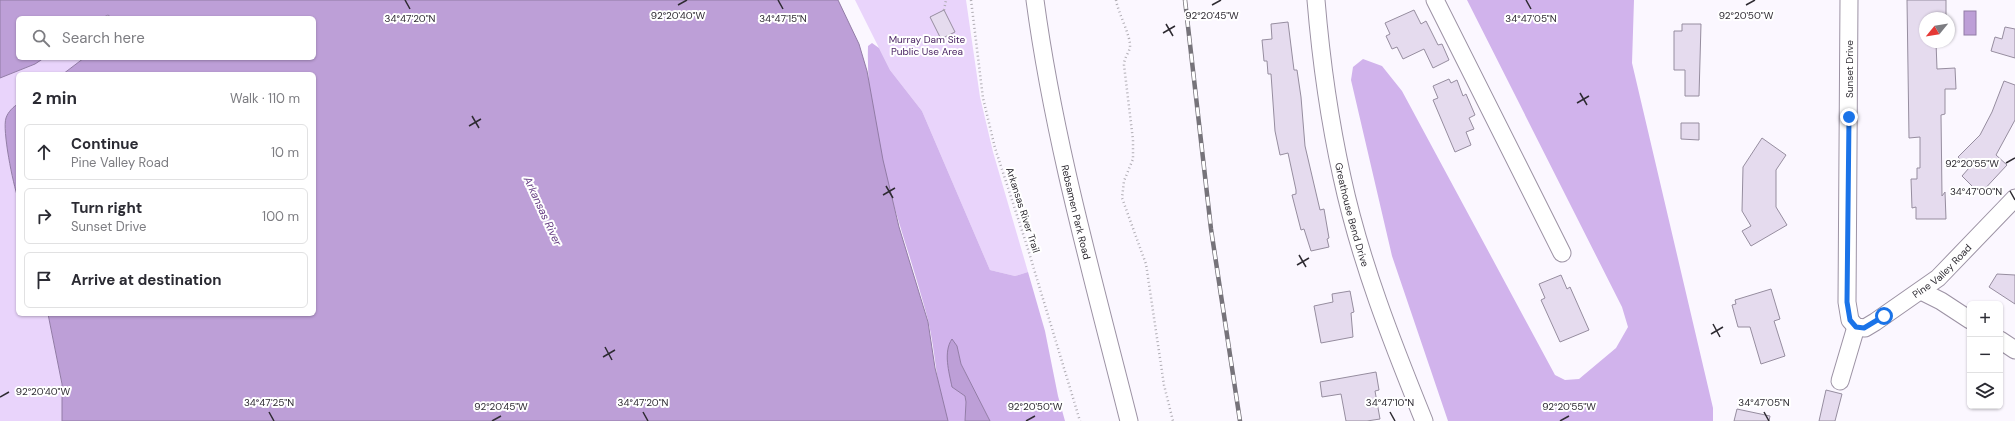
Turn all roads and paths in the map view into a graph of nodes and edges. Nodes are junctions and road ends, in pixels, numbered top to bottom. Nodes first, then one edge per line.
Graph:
1 (946, 0) edge
2 (971, 0) edge
3 (1035, 0) edge
4 (1116, 0) edge
5 (1316, 0) edge
6 (1435, 0) edge
7 (1849, 0) edge
8 (944, 10) dead end
9 (2015, 198) edge
10 (1562, 253) dead end
11 (1921, 291) junction
12 (1967, 318) edge
13 (1856, 327) junction
14 (2003, 342) edge
15 (2015, 350) edge
16 (1840, 381) dead end
17 (1080, 421) edge
18 (1129, 421) edge
19 (1173, 421) edge
20 (1424, 421) edge

1 - 8 path
2 - 17 path, Arkansas River Trail
3 - 18 street, Rebsamen Park Road
4 - 19 path
5 - 20 street, Greathouse Bend Drive
6 - 10 street
7 - 13 street, Sunset Drive
9 - 11 street, Pine Valley Road
11 - 12 street
11 - 13 street, Pine Valley Road
13 - 16 street
14 - 15 street

